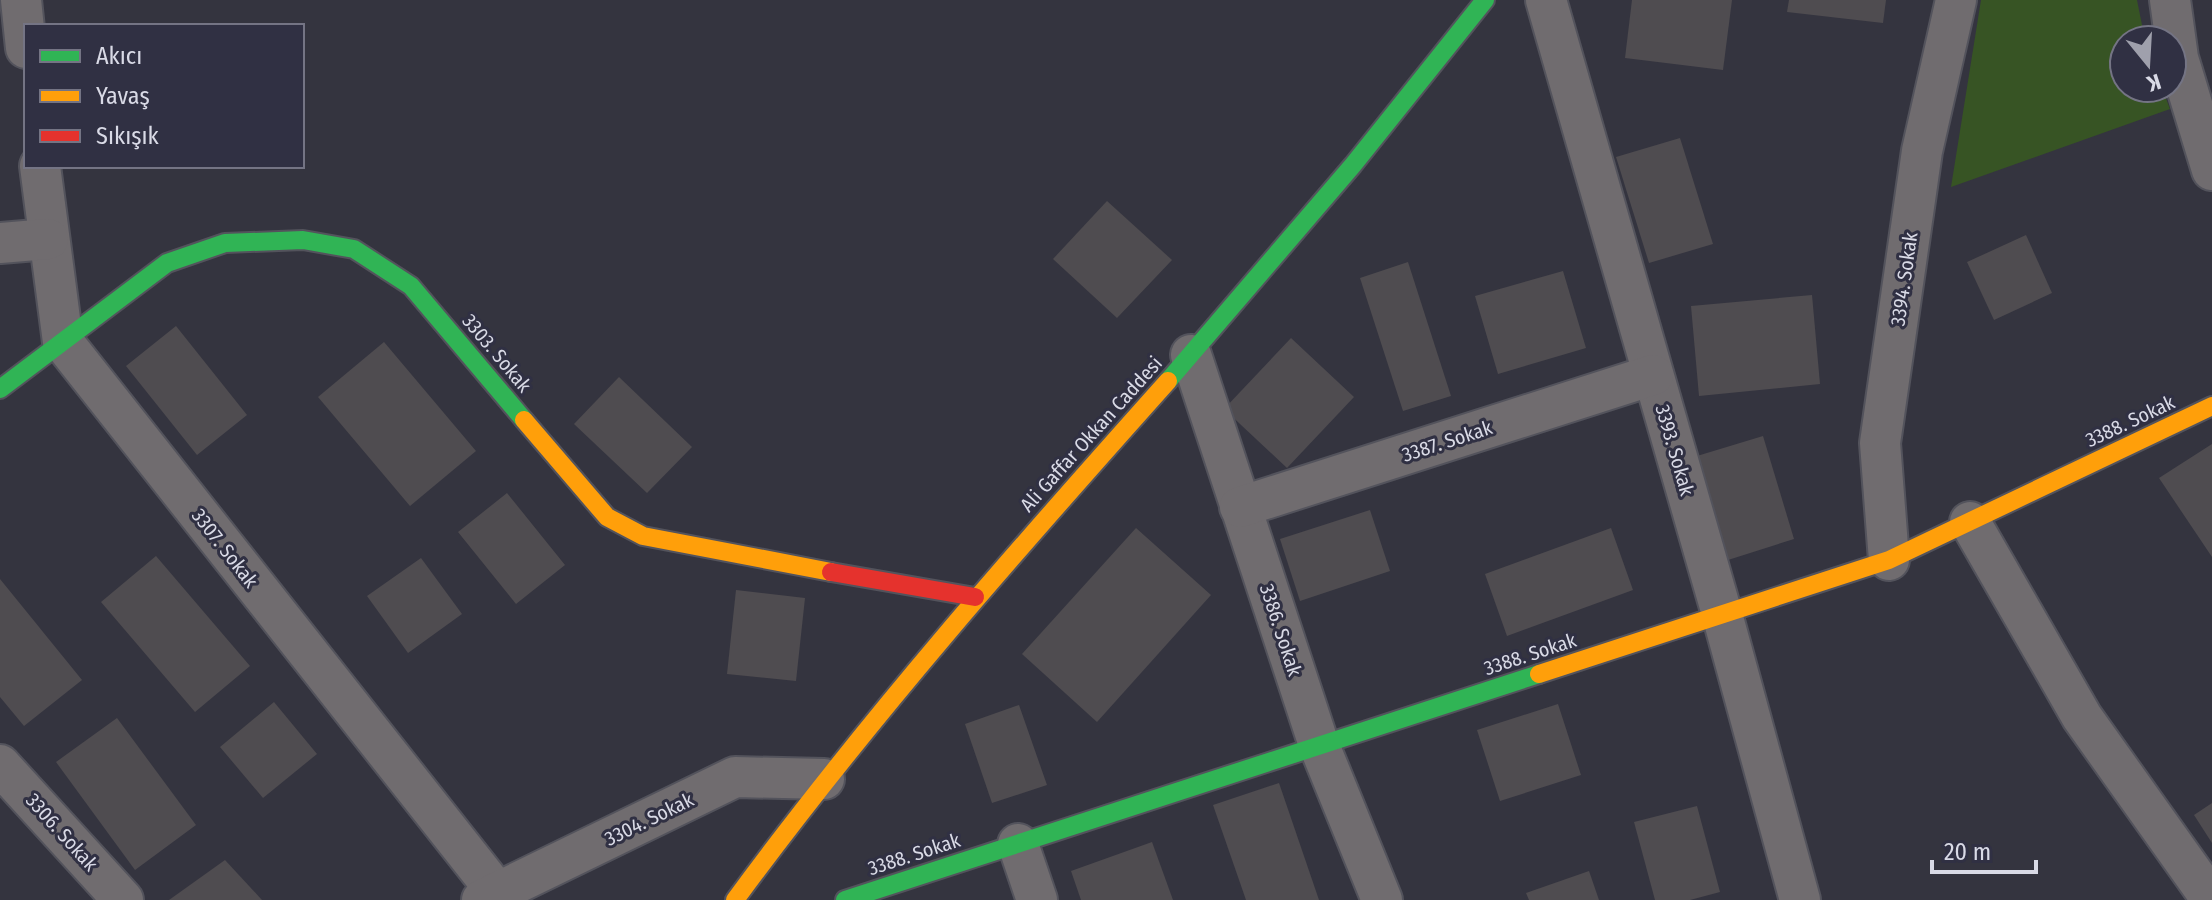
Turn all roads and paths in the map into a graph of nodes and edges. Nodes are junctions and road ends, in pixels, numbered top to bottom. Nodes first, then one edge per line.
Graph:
1 (21, 0) edge
2 (1485, 0) edge
3 (1546, 0) edge
4 (1956, 0) edge
5 (2170, 0) edge
6 (24, 29) edge
7 (40, 168) edge
8 (2212, 170) edge
9 (48, 239) junction
10 (0, 243) edge
11 (63, 342) junction
12 (1191, 355) junction
13 (1653, 375) junction
14 (0, 389) edge
15 (2212, 406) edge
16 (1240, 507) junction
17 (1970, 522) junction
18 (1889, 560) junction
19 (975, 597) junction
20 (1722, 614) junction
21 (1319, 745) junction
22 (0, 765) edge
23 (824, 779) junction
24 (1018, 844) junction
25 (490, 896) edge
26 (123, 900) edge
27 (735, 900) edge
28 (845, 900) edge
29 (1037, 900) edge
30 (1382, 900) edge
31 (1800, 900) edge
32 (2212, 900) edge

1 - 6 street
2 - 12 street, Ali Gaffar Okkan Caddesi
3 - 13 street, 3393. Sokak
4 - 18 street, 3394. Sokak
5 - 8 street
7 - 9 street, 3307. Sokak
9 - 10 street
9 - 11 street, 3307. Sokak
11 - 14 street, 3303. Sokak
11 - 19 street, 3303. Sokak
11 - 25 street, 3307. Sokak
12 - 16 street, 3386. Sokak
12 - 19 street, Ali Gaffar Okkan Caddesi
13 - 16 street, 3387. Sokak
13 - 20 street, 3393. Sokak
15 - 17 street, 3388. Sokak
16 - 21 street, 3386. Sokak
17 - 18 street, 3388. Sokak
17 - 32 street
18 - 20 street, 3388. Sokak
19 - 23 street, Ali Gaffar Okkan Caddesi
20 - 21 street, 3388. Sokak
20 - 31 street, 3393. Sokak
21 - 24 street, 3388. Sokak
21 - 30 street, 3386. Sokak
22 - 26 street, 3306. Sokak
23 - 25 street, 3304. Sokak
23 - 27 street, Ali Gaffar Okkan Caddesi
24 - 28 street, 3388. Sokak
24 - 29 street

